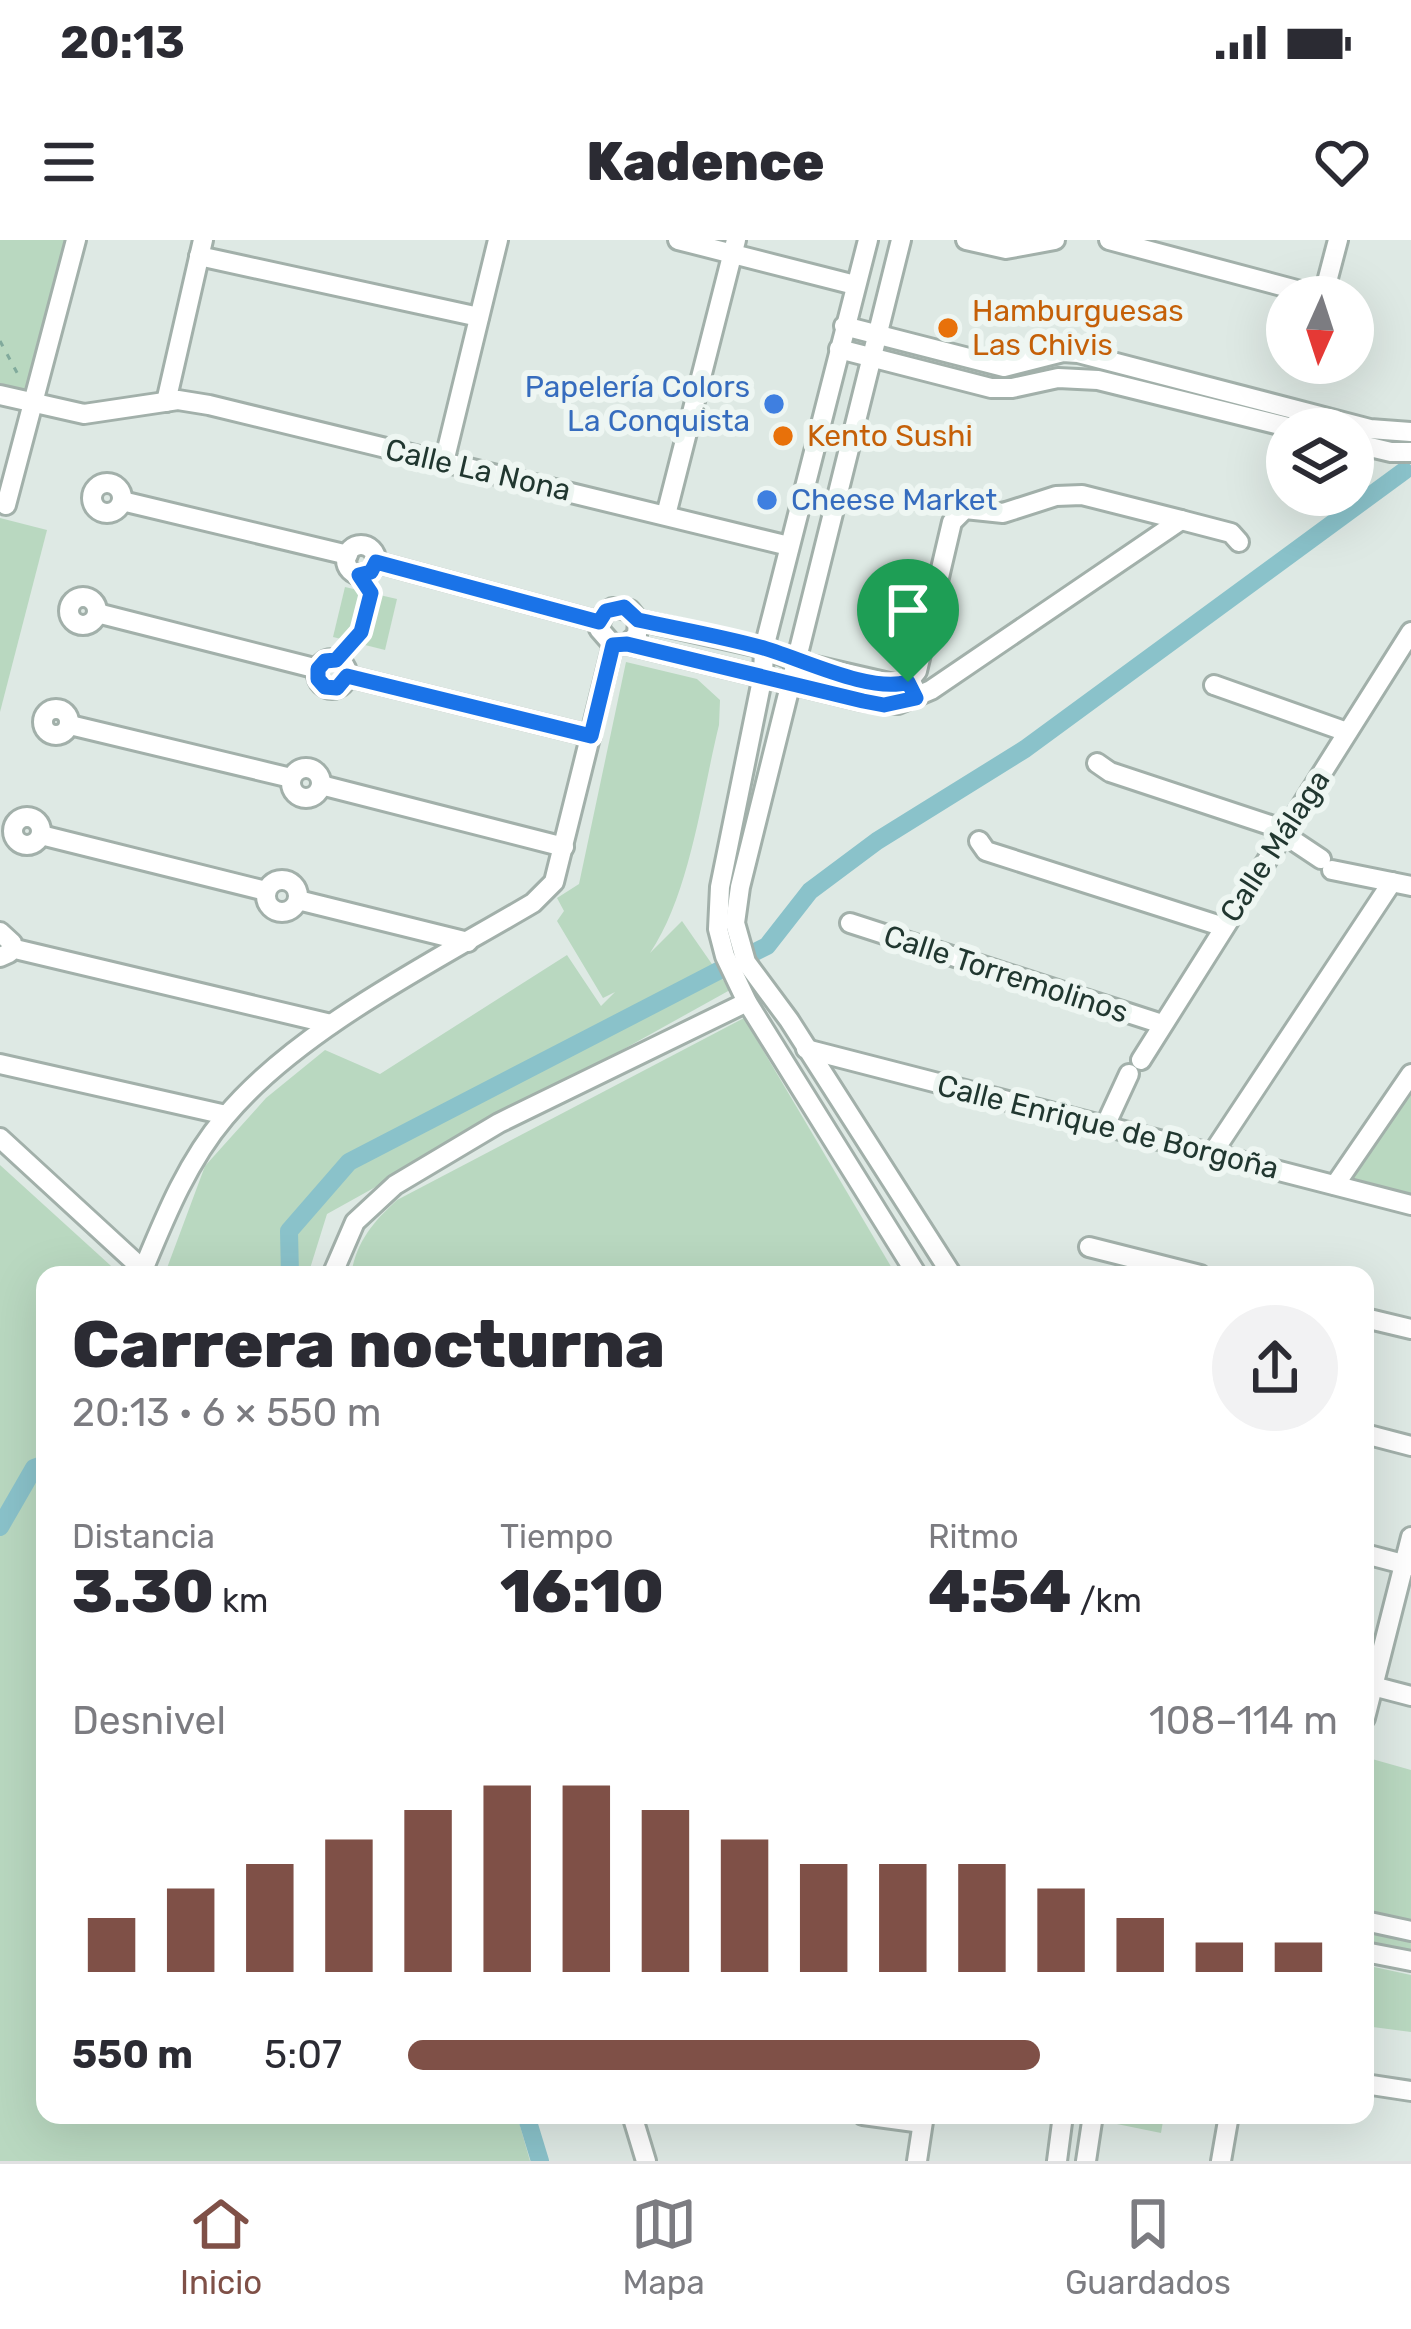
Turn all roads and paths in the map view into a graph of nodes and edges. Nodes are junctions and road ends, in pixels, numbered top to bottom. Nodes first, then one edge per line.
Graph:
1 (76, 240) edge
2 (498, 240) edge
3 (678, 240) edge
4 (868, 240) edge
5 (901, 240) edge
6 (1055, 240) edge
7 (1109, 240) edge
8 (1338, 240) edge
9 (975, 241) edge
10 (734, 246) edge
11 (201, 248) edge
12 (1329, 276) edge
13 (1266, 282) edge
14 (855, 285) junction
15 (479, 317) junction
16 (844, 326) junction
17 (875, 334) junction
18 (0, 340) edge
19 (839, 349) junction
20 (869, 357) junction
21 (0, 395) edge
22 (166, 402) junction
23 (33, 403) junction
24 (1266, 422) edge
25 (1411, 432) edge
26 (1374, 448) edge
27 (1411, 452) edge
28 (444, 463) junction
29 (122, 501) dead end
30 (6, 505) dead end
31 (666, 515) junction
32 (1181, 520) junction
33 (1239, 542) dead end
34 (789, 546) junction
35 (347, 555) junction
36 (376, 562) junction
37 (359, 575) junction
38 (97, 613) dead end
39 (638, 620) junction
40 (599, 622) junction
41 (1411, 632) edge
42 (620, 644) junction
43 (764, 648) junction
44 (798, 662) junction
45 (334, 668) junction
46 (763, 675) junction
47 (792, 683) junction
48 (1214, 685) dead end
49 (912, 690) junction
50 (70, 725) dead end
51 (1347, 732) junction
52 (591, 736) junction
53 (1096, 763) dead end
54 (41, 835) dead end
55 (1284, 838) junction
56 (980, 841) dead end
57 (564, 847) junction
58 (1401, 884) edge
59 (850, 923) dead end
60 (1224, 927) junction
61 (468, 942) junction
62 (4, 946) edge
63 (747, 1002) junction
64 (331, 1024) junction
65 (1162, 1024) junction
66 (806, 1048) junction
67 (0, 1064) edge
68 (1411, 1074) edge
69 (226, 1115) junction
70 (1105, 1126) junction
71 (0, 1138) edge
72 (1212, 1154) junction
73 (1335, 1185) junction
74 (1411, 1205) edge
75 (1089, 1247) dead end
76 (138, 1266) edge
77 (149, 1266) edge
78 (336, 1266) edge
79 (911, 1266) edge
80 (946, 1266) edge
81 (1164, 1266) edge
82 (1374, 1320) edge
83 (1411, 1330) edge
84 (1374, 1436) edge
85 (1411, 1445) edge
86 (1411, 1537) edge
87 (1374, 1556) edge
88 (1407, 1565) edge
89 (1374, 1669) edge
90 (1374, 1686) edge
91 (1411, 1696) edge
92 (1374, 1923) edge
93 (1411, 1931) edge
94 (1374, 1954) edge
95 (1411, 1961) edge
96 (1374, 2085) edge
97 (1411, 2091) edge
98 (635, 2124) edge
99 (922, 2124) edge
100 (1063, 2124) edge
101 (1092, 2124) edge
102 (1227, 2124) edge
103 (646, 2161) edge
104 (917, 2161) edge
105 (1057, 2161) edge
106 (1086, 2161) edge
107 (1221, 2161) edge

1 - 23 street
2 - 15 street
3 - 10 street
4 - 14 street
5 - 17 street
6 - 9 street
7 - 13 street
8 - 12 street
10 - 14 street
10 - 31 street
11 - 15 street
11 - 22 street
14 - 16 street
15 - 28 street
16 - 17 street
16 - 19 street
17 - 20 street
17 - 25 street
18 - 23 path
19 - 20 street
19 - 34 street
20 - 24 street
20 - 44 street
21 - 23 street, Calle La Nona
22 - 23 street, Calle La Nona
22 - 28 street, Calle La Nona
23 - 30 street
26 - 27 street
28 - 31 street, Calle La Nona
29 - 35 street
31 - 34 street, Calle La Nona
32 - 33 street
32 - 49 street
32 - 49 street
34 - 43 street
35 - 36 street
35 - 37 street
36 - 37 street
36 - 40 street
37 - 45 path
38 - 45 street
39 - 40 street
39 - 42 street
39 - 43 street
40 - 42 street
41 - 51 street, Calle Málaga
42 - 46 street
42 - 52 street
43 - 44 street
43 - 46 street
44 - 47 street
44 - 49 street
45 - 52 street
46 - 47 street
46 - 63 street
47 - 49 street
47 - 66 street
48 - 51 street
50 - 57 street
51 - 55 street, Calle Málaga
52 - 57 street
53 - 55 street
54 - 61 street
55 - 58 street
55 - 60 street, Calle Málaga
56 - 60 street
57 - 61 street
58 - 72 street
59 - 65 street, Calle Torremolinos
60 - 65 street, Calle Málaga
61 - 64 street
62 - 64 street
63 - 78 street
63 - 79 street
64 - 69 street
65 - 70 street, Calle Málaga
66 - 70 street, Calle Enrique de Borgoña
66 - 80 street
67 - 69 street
68 - 73 street
69 - 77 street
70 - 72 street, Calle Enrique de Borgoña
71 - 76 street
72 - 73 street, Calle Enrique de Borgoña
73 - 74 street, Calle Enrique de Borgoña
75 - 81 street
82 - 83 street
84 - 85 street
86 - 88 street
87 - 88 street
88 - 89 street
90 - 91 street
92 - 93 street
94 - 95 street
96 - 97 street
98 - 103 street
99 - 104 street
100 - 105 street
101 - 106 street
102 - 107 street

